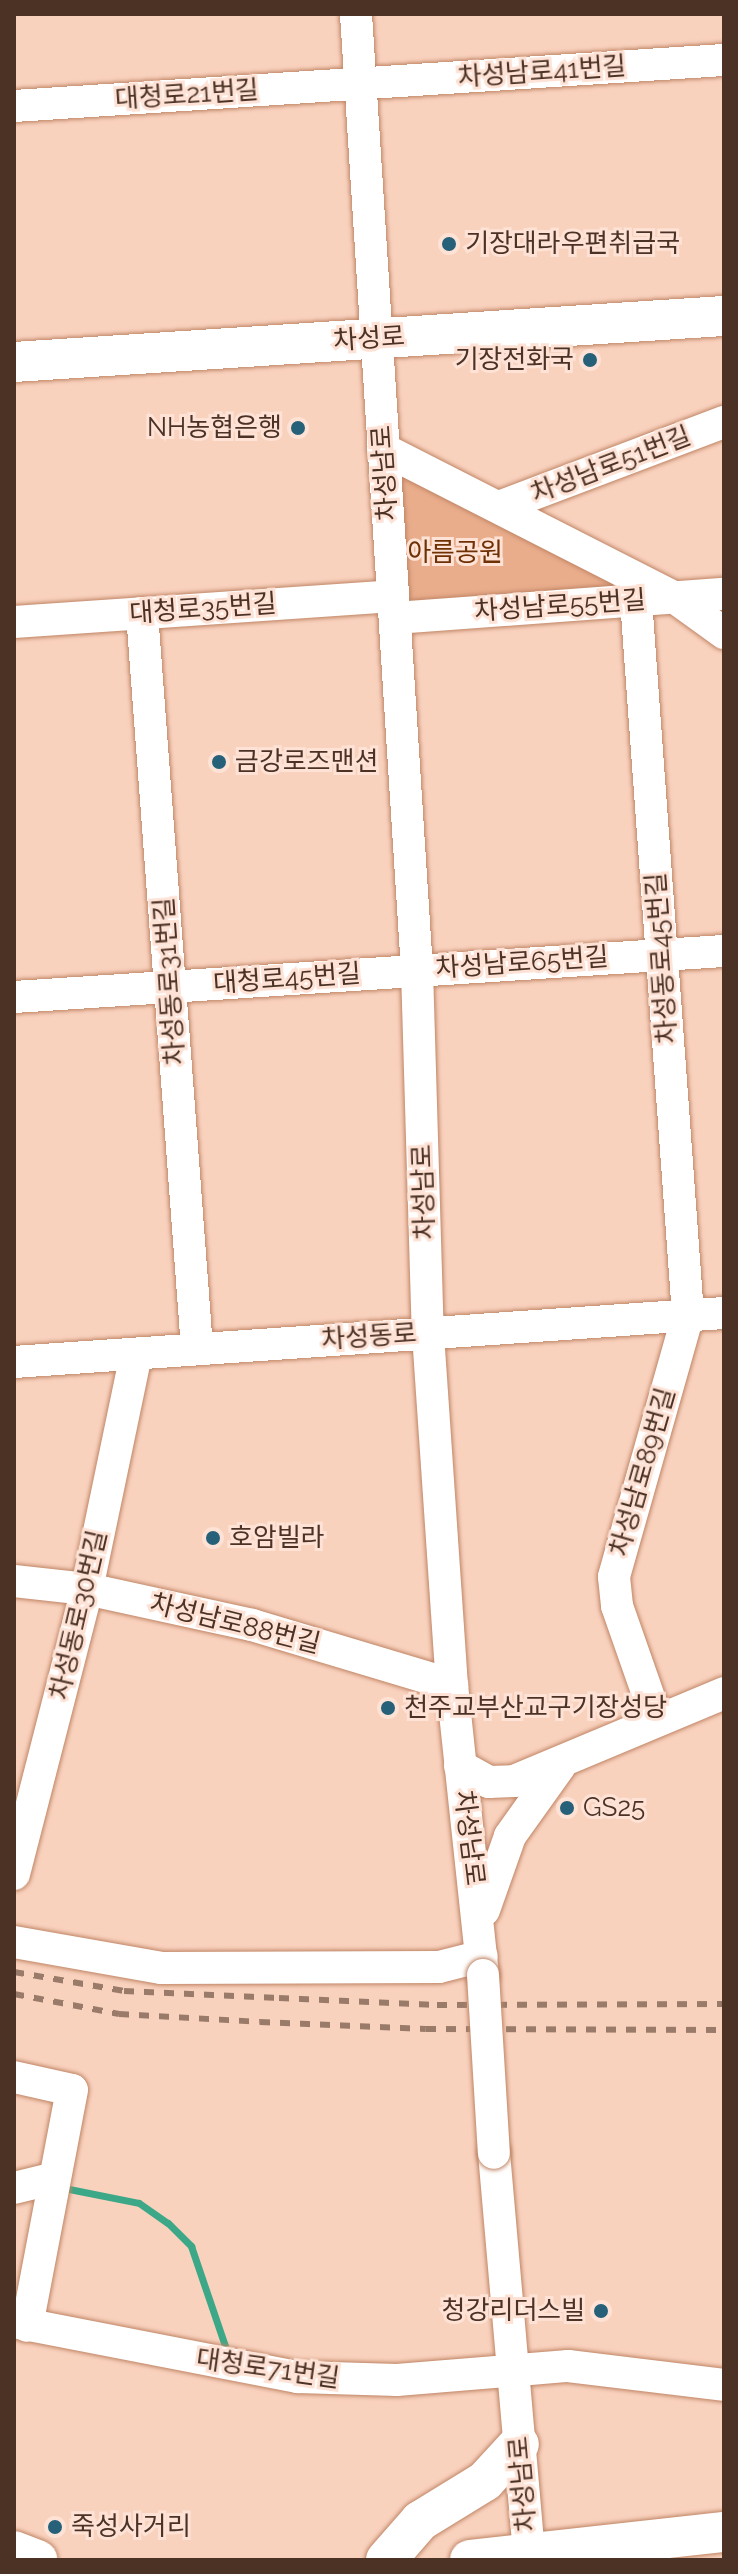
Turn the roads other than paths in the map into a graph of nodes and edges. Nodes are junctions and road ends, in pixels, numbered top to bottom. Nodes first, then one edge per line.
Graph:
1 (356, 14) edge
2 (724, 60) edge
3 (360, 84) junction
4 (14, 106) edge
5 (724, 316) edge
6 (377, 338) junction
7 (14, 362) edge
8 (724, 422) edge
9 (383, 449) junction
10 (499, 507) junction
11 (724, 594) edge
12 (674, 597) junction
13 (636, 600) junction
14 (394, 607) junction
15 (142, 613) junction
16 (14, 622) edge
17 (724, 633) edge
18 (724, 951) edge
19 (661, 955) junction
20 (417, 970) junction
21 (170, 986) junction
22 (14, 997) edge
23 (724, 1313) edge
24 (688, 1315) junction
25 (428, 1334) junction
26 (197, 1348) junction
27 (136, 1355) junction
28 (14, 1362) edge
29 (14, 1581) edge
30 (87, 1589) junction
31 (452, 1685) junction
32 (724, 1693) edge
33 (657, 1720) junction
34 (566, 1759) junction
35 (460, 1766) junction
36 (14, 1874) edge
37 (14, 1942) edge
38 (482, 1956) junction
39 (14, 2077) edge
40 (55, 2178) junction
41 (14, 2188) edge
42 (20, 2324) edge
43 (512, 2368) junction
44 (724, 2385) edge
45 (519, 2444) junction
46 (724, 2532) edge
47 (656, 2550) edge
48 (14, 2551) edge
49 (529, 2553) junction
50 (37, 2560) edge
51 (386, 2560) edge
52 (470, 2560) edge

1 - 3 street, 차성남로
2 - 3 street, 차성남로41번길
3 - 4 street, 대청로21번길
3 - 6 street, 차성남로
5 - 6 main road, 차성로
6 - 7 main road, 차성로
6 - 9 street, 차성남로
8 - 10 street, 차성남로51번길
9 - 10 street, 차성남로51번길
9 - 14 street, 차성남로
10 - 12 street, 차성남로51번길
11 - 12 street, 차성남로55번길
12 - 13 street, 차성남로55번길
12 - 17 street, 차성남로51번길
13 - 14 street, 차성남로55번길
13 - 19 street, 차성동로45번길
14 - 15 street, 대청로35번길
14 - 20 street, 차성남로
15 - 16 street, 대청로35번길
15 - 21 street, 차성동로31번길
18 - 19 street, 차성남로65번길
19 - 20 street, 차성남로65번길
19 - 24 street, 차성동로45번길
20 - 21 street, 대청로45번길
20 - 25 street, 차성남로
21 - 22 street, 대청로45번길
21 - 26 street, 차성동로31번길
23 - 24 street, 차성동로
24 - 25 street, 차성동로
24 - 33 street, 차성남로89번길
25 - 26 street, 차성동로
25 - 31 street, 차성남로
26 - 27 street, 차성동로
27 - 28 street, 차성동로
27 - 30 street, 차성동로30번길
29 - 30 street, 차성남로88번길
30 - 31 street, 차성남로88번길
30 - 36 street, 차성동로30번길
31 - 35 street, 차성남로
32 - 33 street
33 - 34 street
34 - 35 street
34 - 38 street
35 - 38 street, 차성남로
37 - 38 street
38 - 43 street, 차성남로, bridge
39 - 40 street, 대청로71번길
40 - 41 street
40 - 42 street, 대청로71번길
42 - 43 street, 대청로71번길
43 - 44 street
43 - 45 street, 차성남로
45 - 49 street, 차성남로
45 - 51 main road
46 - 47 main road
47 - 49 main road
48 - 50 main road
49 - 52 main road

